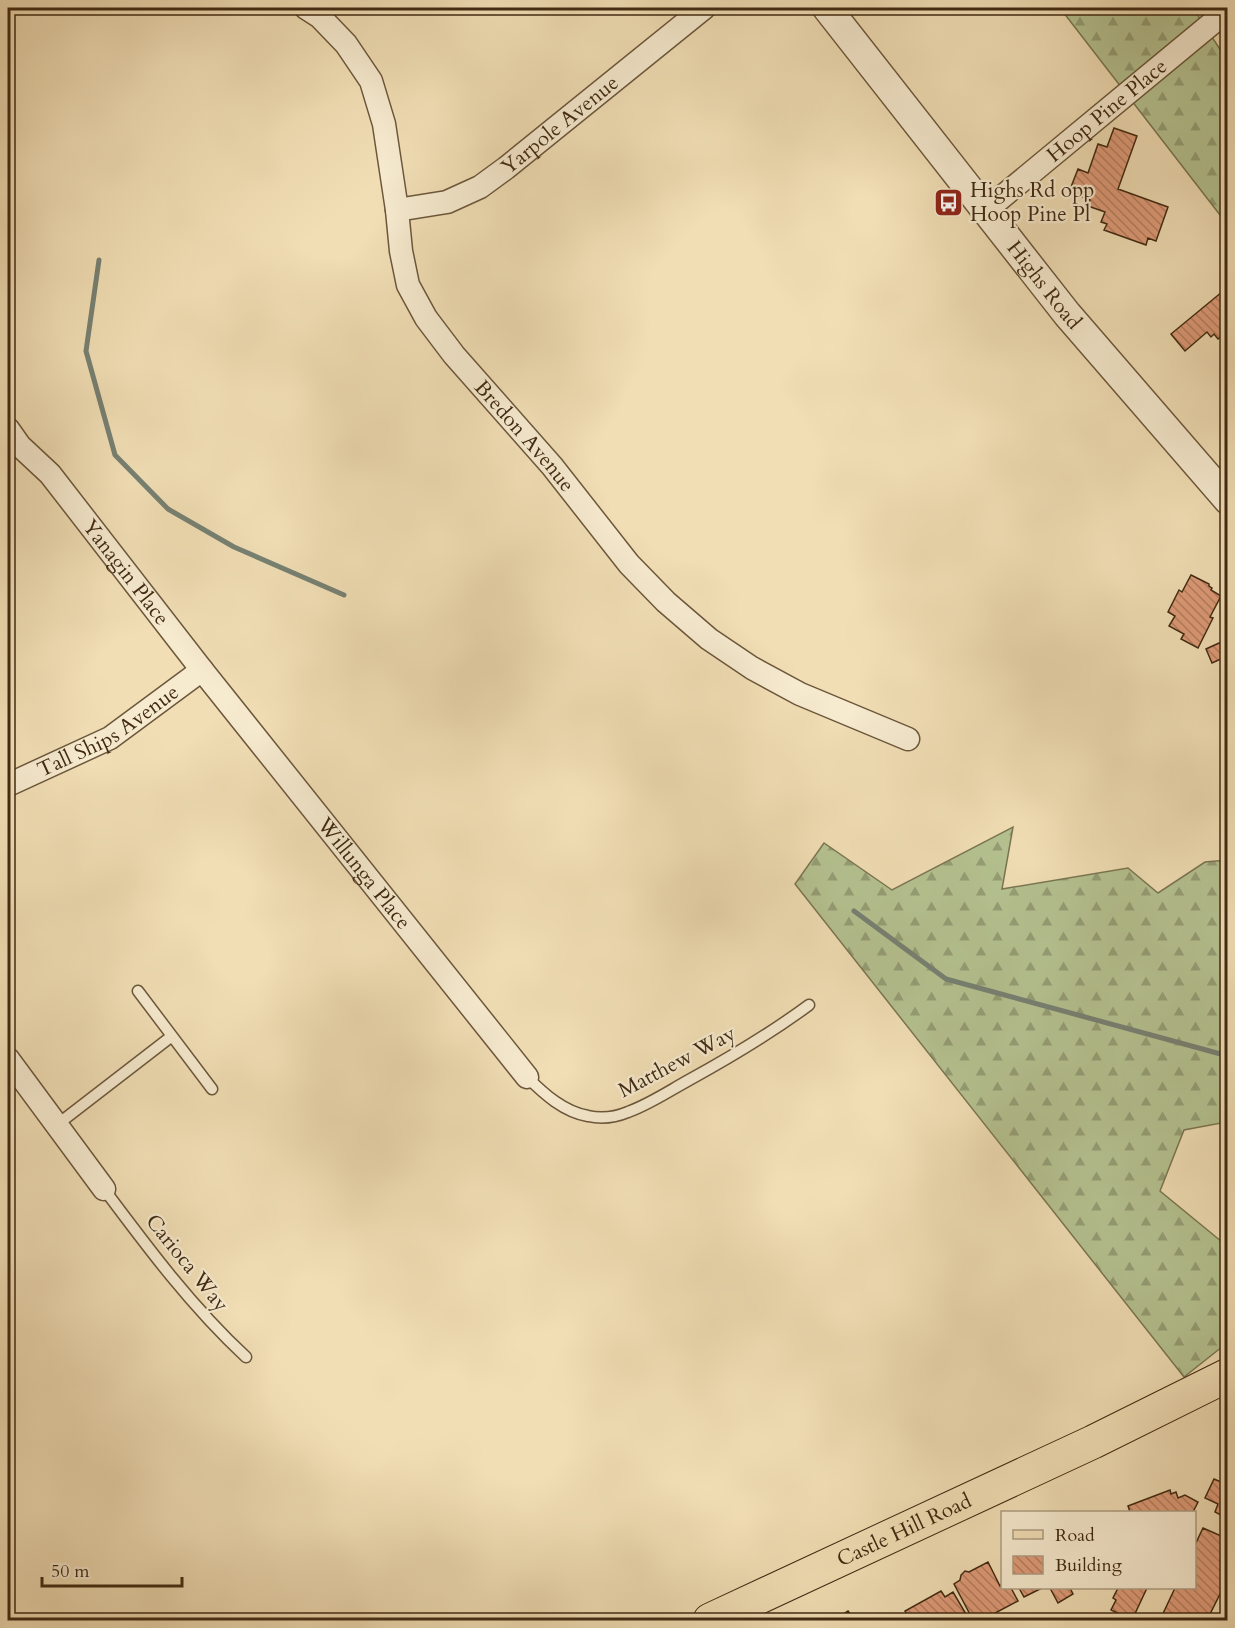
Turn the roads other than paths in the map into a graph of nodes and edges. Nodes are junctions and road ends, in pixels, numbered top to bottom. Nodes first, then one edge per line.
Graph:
1 (306, 8) edge
2 (704, 8) edge
3 (827, 8) edge
4 (1227, 10) edge
5 (397, 210) junction
6 (985, 212) junction
7 (8, 429) edge
8 (1227, 500) edge
9 (202, 670) junction
10 (908, 739) dead end
11 (8, 785) edge
12 (138, 991) dead end
13 (809, 1005) dead end
14 (172, 1036) junction
15 (8, 1059) edge
16 (527, 1077) joint
17 (212, 1089) dead end
18 (58, 1124) junction
19 (104, 1189) joint
20 (246, 1357) dead end
21 (1227, 1375) edge
22 (1227, 1400) edge
23 (710, 1620) edge
24 (752, 1620) edge

1 - 5 street, Bredon Avenue
2 - 5 street, Yarpole Avenue
3 - 6 street, Highs Road
4 - 6 street, Hoop Pine Place
5 - 10 street, Bredon Avenue
6 - 8 street, Highs Road
7 - 9 street, Yanagin Place
9 - 11 street, Tall Ships Avenue
9 - 16 street, Willunga Place
12 - 14 lane
13 - 16 lane, Matthew Way
14 - 17 lane
14 - 18 lane
15 - 18 street
18 - 19 street
19 - 20 lane, Carioca Way
21 - 23 main road, Castle Hill Road
22 - 24 main road, Castle Hill Road

